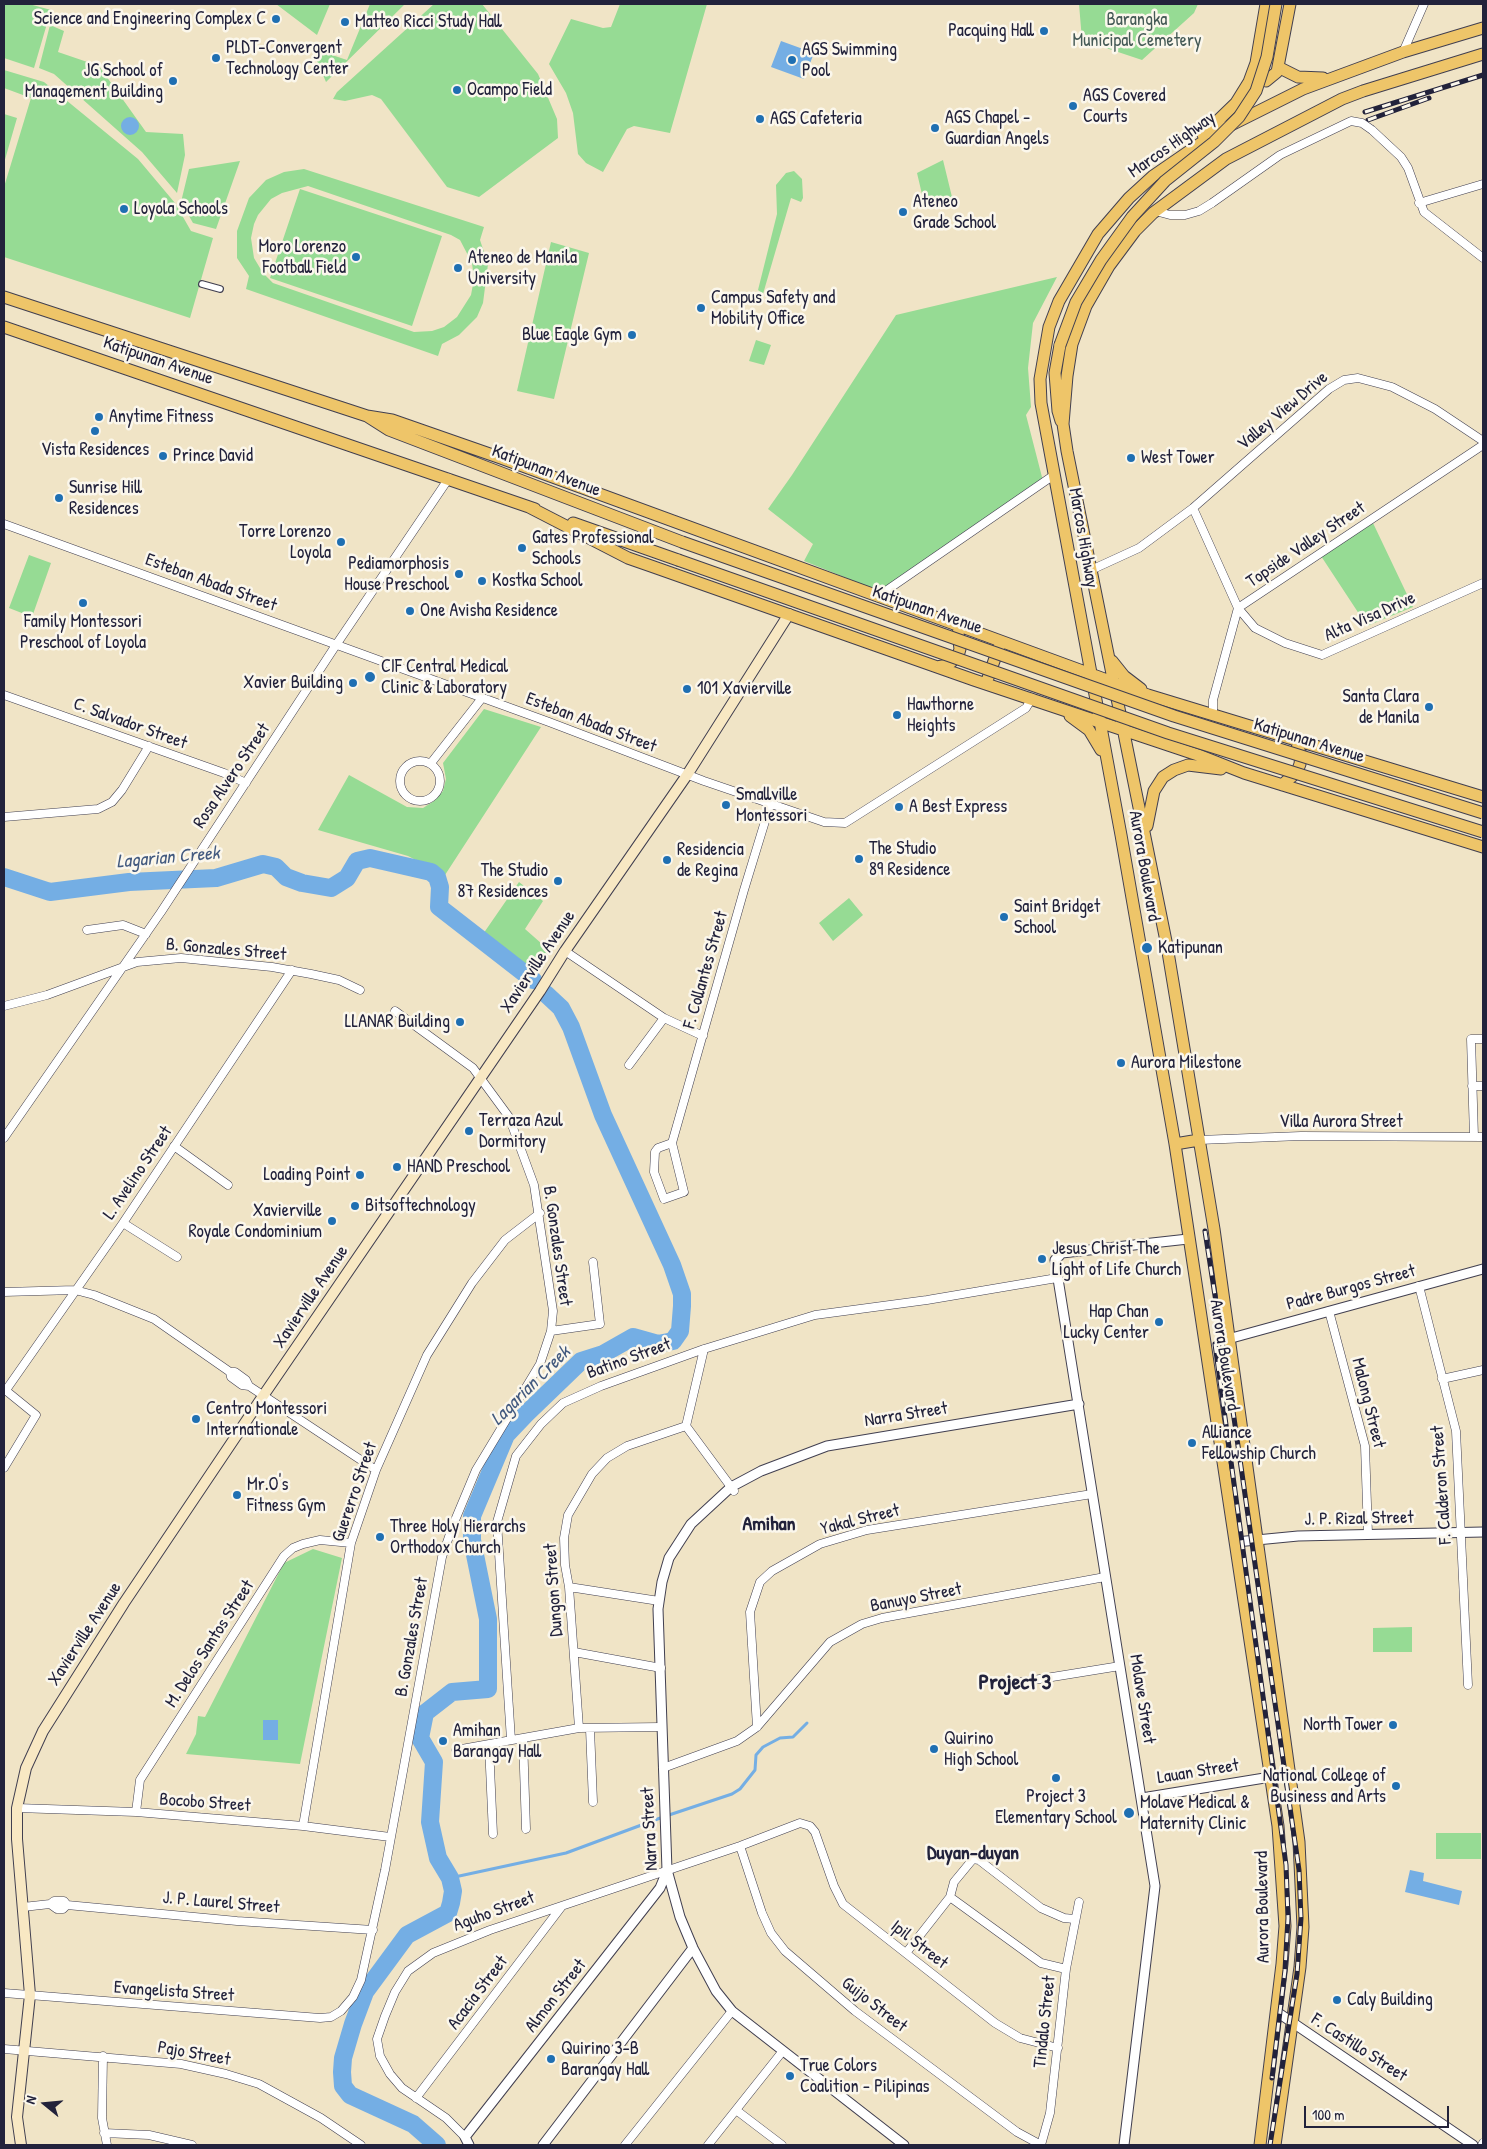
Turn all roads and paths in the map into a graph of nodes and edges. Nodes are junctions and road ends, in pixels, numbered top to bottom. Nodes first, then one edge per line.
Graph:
1 (1266, 4) edge
2 (1276, 4) edge
3 (1290, 4) edge
4 (1424, 4) edge
5 (1483, 28) edge
6 (1403, 52) junction
7 (1483, 54) edge
8 (1256, 63) junction
9 (1278, 67) junction
10 (1340, 76) junction
11 (1177, 158) junction
12 (1483, 184) edge
13 (1419, 203) junction
14 (1156, 211) junction
15 (1483, 258) edge
16 (202, 284) dead end
17 (220, 289) dead end
18 (4, 297) edge
19 (4, 326) edge
20 (367, 416) junction
21 (1063, 424) junction
22 (1483, 441) edge
23 (1483, 445) edge
24 (1054, 475) junction
25 (449, 478) junction
26 (529, 506) junction
27 (1193, 508) junction
28 (4, 524) edge
29 (1091, 570) junction
30 (1483, 583) edge
31 (877, 597) junction
32 (1238, 608) junction
33 (789, 614) junction
34 (951, 624) junction
35 (1000, 642) junction
36 (336, 645) junction
37 (1109, 658) junction
38 (937, 667) junction
39 (1090, 675) junction
40 (986, 684) junction
41 (1115, 684) junction
42 (4, 695) edge
43 (1148, 695) junction
44 (482, 698) junction
45 (1032, 698) junction
46 (1061, 708) junction
47 (1213, 715) junction
48 (1099, 721) junction
49 (1123, 730) junction
50 (1290, 739) junction
51 (149, 746) junction
52 (1318, 748) junction
53 (1200, 756) junction
54 (431, 763) junction
55 (1107, 765) junction
56 (1244, 773) junction
57 (687, 775) junction
58 (246, 783) junction
59 (1282, 785) junction
60 (1312, 795) junction
61 (1483, 797) edge
62 (770, 805) junction
63 (1483, 813) edge
64 (4, 817) edge
65 (1483, 832) edge
66 (1146, 833) junction
67 (1483, 847) edge
68 (87, 930) dead end
69 (146, 934) junction
70 (565, 951) junction
71 (122, 968) junction
72 (292, 970) junction
73 (360, 990) dead end
74 (4, 1006) edge
75 (395, 1011) dead end
76 (664, 1018) junction
77 (703, 1036) junction
78 (1483, 1039) edge
79 (629, 1066) dead end
80 (480, 1077) junction
81 (1472, 1086) junction
82 (1483, 1086) edge
83 (1474, 1137) junction
84 (1483, 1137) edge
85 (4, 1138) edge
86 (1199, 1140) junction
87 (672, 1143) junction
88 (1175, 1144) junction
89 (174, 1146) junction
90 (228, 1185) dead end
91 (540, 1213) junction
92 (123, 1223) junction
93 (1188, 1239) junction
94 (177, 1257) dead end
95 (593, 1262) dead end
96 (1483, 1269) edge
97 (1057, 1278) junction
98 (1419, 1286) junction
99 (75, 1290) junction
100 (4, 1292) edge
101 (1329, 1311) junction
102 (551, 1331) junction
103 (1228, 1339) junction
104 (704, 1349) junction
105 (1483, 1370) edge
106 (1442, 1379) junction
107 (5, 1390) edge
108 (263, 1396) junction
109 (1079, 1404) junction
110 (686, 1426) junction
111 (4, 1468) edge
112 (376, 1470) junction
113 (730, 1491) junction
114 (1092, 1494) junction
115 (1461, 1532) junction
116 (1483, 1532) edge
117 (1368, 1534) junction
118 (1257, 1540) junction
119 (1236, 1542) junction
120 (351, 1543) junction
121 (1105, 1577) junction
122 (569, 1587) junction
123 (659, 1600) junction
124 (574, 1652) junction
125 (1120, 1666) junction
126 (661, 1668) junction
127 (1009, 1684) dead end
128 (1468, 1685) dead end
129 (661, 1727) junction
130 (757, 1727) junction
131 (579, 1728) junction
132 (590, 1729) junction
133 (523, 1738) junction
134 (511, 1740) junction
135 (489, 1745) junction
136 (456, 1750) dead end
137 (663, 1768) junction
138 (1289, 1774) junction
139 (1271, 1776) junction
140 (1142, 1798) junction
141 (593, 1802) dead end
142 (17, 1808) junction
143 (136, 1812) junction
144 (805, 1823) joint
145 (303, 1826) junction
146 (526, 1829) dead end
147 (494, 1834) dead end
148 (390, 1837) junction
149 (740, 1846) junction
150 (667, 1870) junction
151 (950, 1897) junction
152 (1079, 1902) dead end
153 (563, 1906) junction
154 (22, 1907) junction
155 (1074, 1918) junction
156 (373, 1930) junction
157 (693, 1948) junction
158 (904, 1951) junction
159 (1066, 1969) junction
160 (4, 1993) edge
161 (30, 1995) junction
162 (341, 2011) joint
163 (732, 2011) junction
164 (1276, 2012) junction
165 (1292, 2023) junction
166 (1058, 2048) junction
167 (4, 2049) edge
168 (24, 2050) junction
169 (782, 2052) junction
170 (103, 2056) junction
171 (416, 2098) junction
172 (736, 2110) junction
173 (104, 2133) junction
174 (467, 2141) edge
175 (188, 2144) edge
176 (21, 2145) edge
177 (107, 2145) edge
178 (361, 2145) edge
179 (543, 2145) edge
180 (625, 2145) edge
181 (708, 2145) edge
182 (782, 2145) edge
183 (904, 2145) edge
184 (1041, 2145) edge
185 (1124, 2145) edge
186 (1260, 2145) edge
187 (1275, 2145) edge
188 (1473, 2145) edge

1 - 8 main road
2 - 21 main road, bridge
3 - 9 main road
4 - 6 street
5 - 6 main road, Marcos Highway
6 - 10 main road, Marcos Highway
7 - 14 main road, Marcos Highway
8 - 9 main road
8 - 11 main road
9 - 10 main road
10 - 11 main road, Marcos Highway
11 - 24 main road, Marcos Highway
12 - 13 street
13 - 14 street, bridge
13 - 15 street
14 - 21 main road, Marcos Highway
16 - 17 street
18 - 20 main road, Katipunan Avenue
19 - 25 main road, Katipunan Avenue
20 - 31 main road, Katipunan Avenue
20 - 63 main road, Katipunan Avenue, bridge
21 - 29 main road, Marcos Highway
22 - 27 street, Valley View Drive
23 - 32 street, Topside Valley Street
24 - 31 street
24 - 39 main road, Marcos Highway
25 - 26 main road, Katipunan Avenue
25 - 36 street, Rosa Alvero Street
26 - 33 main road, Katipunan Avenue
26 - 65 main road, Katipunan Avenue, bridge
27 - 29 street, Valley View Drive
27 - 32 street, Alta Visa Drive
28 - 36 street, Esteban Abada Street
29 - 37 main road, Marcos Highway
30 - 32 street, Alta Visa Drive
31 - 34 main road, Katipunan Avenue
32 - 47 street, Topside Valley Street
33 - 38 main road, Katipunan Avenue
33 - 57 main road, Xavierville Avenue
34 - 35 main road, Katipunan Avenue
34 - 38 main road
35 - 39 main road, Katipunan Avenue
35 - 40 main road
36 - 44 street, Esteban Abada Street
36 - 58 street, Rosa Alvero Street
37 - 41 main road, Marcos Highway
37 - 43 main road
38 - 40 main road, Katipunan Avenue
39 - 41 main road, Katipunan Avenue
39 - 48 main road, Marcos Highway
40 - 45 main road, Katipunan Avenue
41 - 43 main road, Katipunan Avenue
41 - 49 main road, Aurora Boulevard
42 - 51 street, C. Salvador Street
43 - 47 main road, Katipunan Avenue
44 - 54 street
44 - 57 street, Esteban Abada Street
45 - 46 main road, Katipunan Avenue
45 - 62 street, Esteban Abada Street
46 - 48 main road, Katipunan Avenue
46 - 55 main road
47 - 50 main road, Katipunan Avenue
47 - 53 main road
48 - 49 main road, Katipunan Avenue
48 - 55 main road, Aurora Boulevard
49 - 53 main road, Katipunan Avenue
49 - 66 main road, Aurora Boulevard
50 - 52 main road, Katipunan Avenue
50 - 59 main road
51 - 58 street, C. Salvador Street
51 - 64 street
52 - 60 main road
52 - 61 main road, Katipunan Avenue
53 - 56 main road, Katipunan Avenue
54 - 54 street
55 - 88 main road, Aurora Boulevard
56 - 59 main road, Katipunan Avenue
56 - 66 main road
57 - 62 street, Esteban Abada Street
57 - 70 main road, Xavierville Avenue
58 - 69 street, Rosa Alvero Street
59 - 60 main road, Katipunan Avenue
60 - 67 main road, Katipunan Avenue
62 - 77 street, F. Collantes Street
66 - 86 main road, Aurora Boulevard
68 - 69 street
69 - 71 street, Rosa Alvero Street
70 - 76 street
70 - 80 main road, Xavierville Avenue
71 - 72 street, B. Gonzales Street
71 - 74 street, B. Gonzales Street
71 - 85 street, Rosa Alvero Street
72 - 73 street, B. Gonzales Street
72 - 89 street, L. Avelino Street
75 - 80 street, B. Gonzales Street
76 - 77 street
76 - 79 street
77 - 87 street, F. Collantes Street
78 - 81 street
80 - 91 street, B. Gonzales Street
80 - 108 main road, Xavierville Avenue
81 - 82 street
81 - 83 street
83 - 84 street, Villa Aurora Street
83 - 86 street, Villa Aurora Street
86 - 88 main road
86 - 103 main road, Aurora Boulevard
87 - 87 street, F. Collantes Street
88 - 93 main road, Aurora Boulevard
89 - 90 street
89 - 92 street, L. Avelino Street
91 - 102 street, B. Gonzales Street
91 - 112 street, Guererro Street
92 - 94 street
92 - 99 street, L. Avelino Street
93 - 97 street, Molave Street
93 - 119 main road, Aurora Boulevard
95 - 102 street
96 - 98 street, Padre Burgos Street
97 - 104 street, Batino Street
97 - 109 street, Molave Street
98 - 101 street, Padre Burgos Street
98 - 106 street, F. Calderon Street
99 - 100 street
99 - 107 street, L. Avelino Street
99 - 108 street
101 - 103 street, Padre Burgos Street
101 - 117 street, Malong Street
102 - 148 street, B. Gonzales Street
103 - 118 main road, Aurora Boulevard
104 - 110 street
104 - 134 street, Batino Street
105 - 106 street
106 - 115 street, F. Calderon Street
107 - 111 street
108 - 112 street
108 - 142 main road, Xavierville Avenue
109 - 113 street, Narra Street
109 - 114 street, Molave Street
110 - 113 street
110 - 122 street, Dungon Street
112 - 120 street, Guererro Street
113 - 123 street, Narra Street
114 - 121 street, Molave Street
114 - 130 street, Yakal Street
115 - 116 street, J. P. Rizal Street
115 - 117 street, J. P. Rizal Street
115 - 128 street, F. Calderon Street
117 - 118 street, J. P. Rizal Street
118 - 119 street, J. P. Rizal Street
118 - 138 main road, Aurora Boulevard
119 - 139 main road, Aurora Boulevard
120 - 143 street, M. Delos Santos Street
120 - 145 street, Guererro Street
121 - 125 street, Molave Street
121 - 130 street, Banuyo Street
122 - 123 street
122 - 124 street, Dungon Street
123 - 126 street, Narra Street
124 - 126 street
124 - 131 street, Dungon Street
125 - 127 street
125 - 140 street, Molave Street
126 - 129 street, Narra Street
129 - 132 street
129 - 137 street, Narra Street
130 - 137 street, Banuyo Street
131 - 132 street
131 - 133 street
132 - 141 street
133 - 134 street
133 - 146 street
134 - 135 street
135 - 136 street
135 - 147 street
137 - 150 street, Narra Street
138 - 139 street, Lauan Street
138 - 165 main road, Aurora Boulevard
139 - 140 street, Lauan Street
139 - 164 main road, Aurora Boulevard
140 - 185 street, Molave Street
142 - 143 street, Bocobo Street
142 - 154 main road, Xavierville Avenue
143 - 145 street, Bocobo Street
144 - 149 street, Aguho Street
144 - 158 street, Ipil Street
145 - 148 street, Bocobo Street
148 - 156 street, B. Gonzales Street
149 - 150 street, Aguho Street
149 - 184 street, Guijo Street
150 - 153 street, Aguho Street
150 - 157 street, Narra Street
150 - 174 street, Almon Street
151 - 155 street
151 - 158 street
151 - 159 street
152 - 155 street, Tindalo Street
153 - 171 street, Acacia Street
153 - 171 street, Aguho Street
154 - 156 street, J. P. Laurel Street
154 - 161 main road, Xavierville Avenue
155 - 159 street, Tindalo Street
156 - 162 street, B. Gonzales Street
157 - 163 street, Narra Street
157 - 179 street
158 - 166 street, Ipil Street
159 - 166 street, Tindalo Street
160 - 161 street, Evangelista Street
161 - 162 street, Evangelista Street
161 - 168 main road, Xavierville Avenue
163 - 169 street, Narra Street
163 - 180 street
164 - 165 street, F. Castillo Street
164 - 186 main road, Aurora Boulevard
165 - 187 main road, Aurora Boulevard
165 - 188 street, F. Castillo Street
166 - 184 street, Tindalo Street
167 - 168 street, Pajo Street
168 - 170 street, Pajo Street
168 - 176 main road, Xavierville Avenue
169 - 172 street
169 - 183 street, Narra Street
170 - 173 street
170 - 178 street, Pajo Street
171 - 174 street, Aguho Street
172 - 181 street
172 - 182 street
173 - 175 street
173 - 177 street

